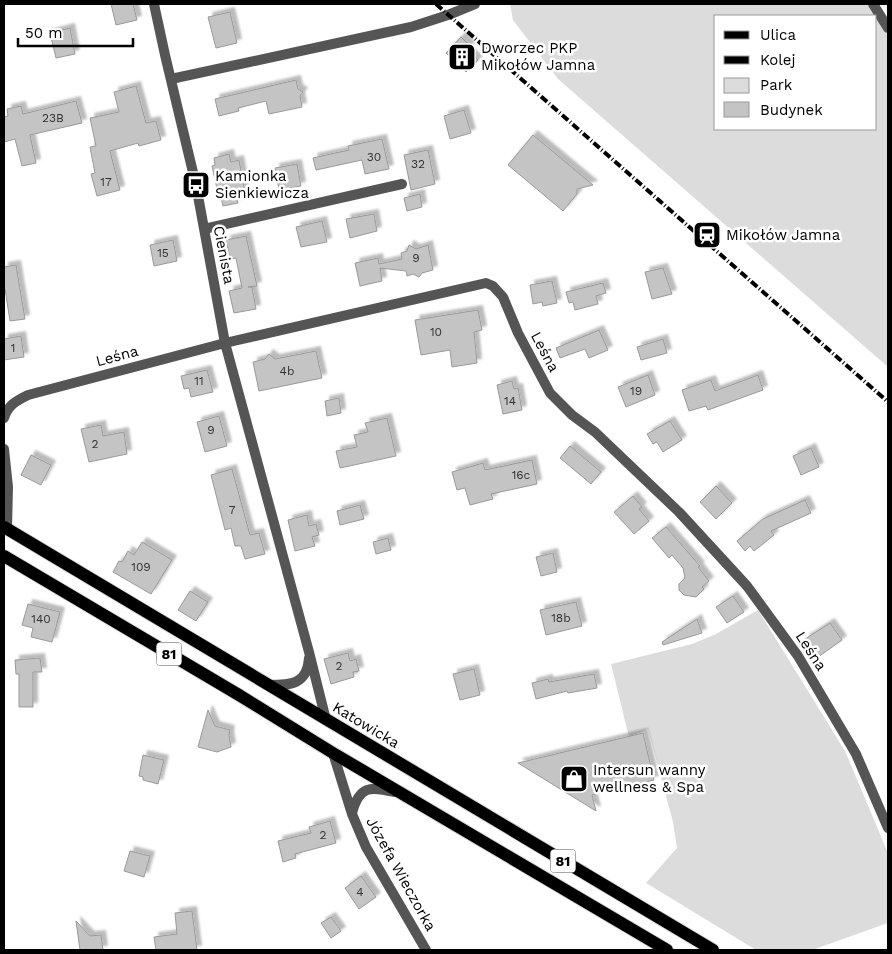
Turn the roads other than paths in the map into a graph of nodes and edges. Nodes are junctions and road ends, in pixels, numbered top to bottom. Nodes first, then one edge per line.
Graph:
1 (154, 4) edge
2 (475, 4) edge
3 (873, 4) edge
4 (888, 28) edge
5 (171, 79) junction
6 (402, 184) dead end
7 (204, 229) junction
8 (225, 343) junction
9 (4, 418) edge
10 (4, 448) edge
11 (5, 528) edge
12 (4, 556) edge
13 (310, 652) junction
14 (267, 685) junction
15 (326, 720) junction
16 (333, 754) junction
17 (403, 794) junction
18 (352, 814) junction
19 (888, 828) edge
20 (426, 950) edge
21 (667, 950) edge
22 (712, 950) edge

1 - 5 street, Cienista
2 - 5 street
3 - 4 street
5 - 7 street, Cienista
6 - 7 street
7 - 8 street, Cienista
8 - 9 street, Leśna
8 - 13 street, Cienista
8 - 19 street, Leśna
10 - 11 street
11 - 14 main road, Katowicka / 81
12 - 16 main road, 81
13 - 14 street
13 - 15 street, Cienista
14 - 15 main road, Katowicka / 81
15 - 22 main road, Katowicka / 81
16 - 17 main road, 81
16 - 18 street, Józefa Wieczorka
17 - 18 street
17 - 21 main road, 81
18 - 20 street, Józefa Wieczorka

